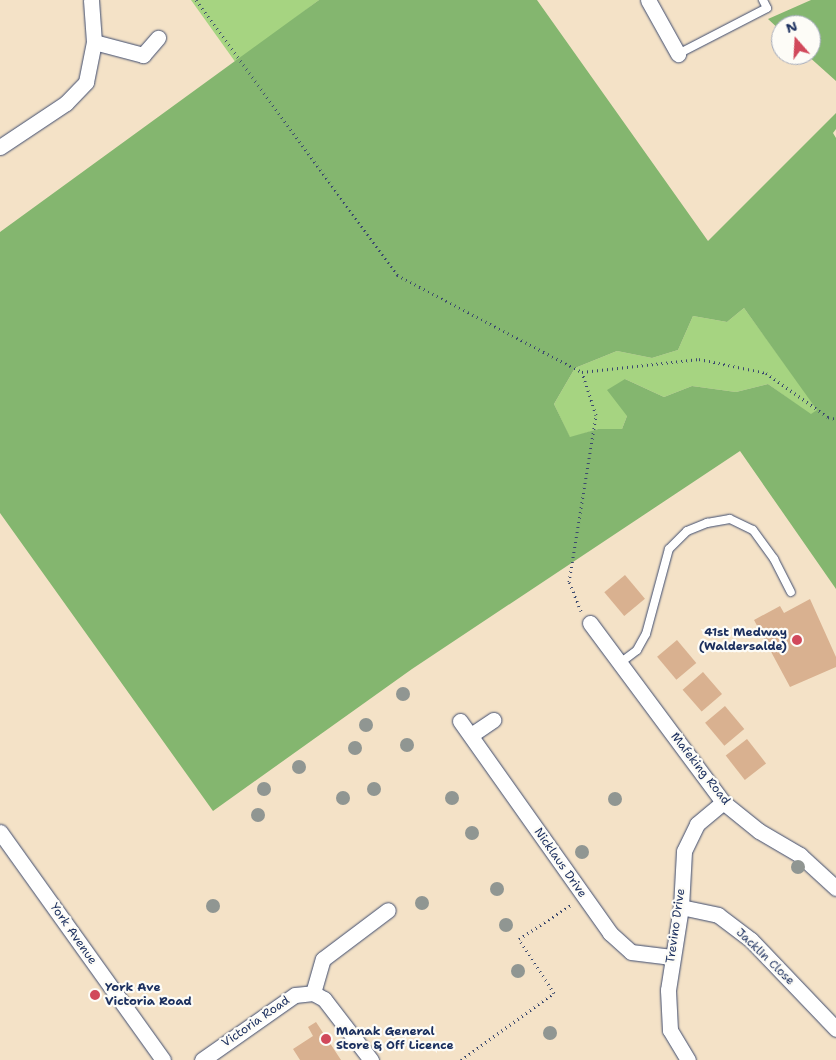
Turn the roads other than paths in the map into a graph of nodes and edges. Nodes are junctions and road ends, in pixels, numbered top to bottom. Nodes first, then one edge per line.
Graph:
1 (91, 0) edge
2 (648, 0) edge
3 (762, 0) edge
4 (158, 38) dead end
5 (94, 42) junction
6 (678, 54) joint
7 (0, 147) edge
8 (791, 592) dead end
9 (590, 623) road end
10 (620, 663) junction
11 (493, 720) dead end
12 (460, 721) dead end
13 (470, 735) junction
14 (723, 802) junction
15 (0, 832) edge
16 (836, 888) edge
17 (681, 907) junction
18 (388, 910) dead end
19 (672, 957) junction
20 (313, 993) junction
21 (836, 1029) edge
22 (163, 1060) edge
23 (202, 1060) edge
24 (370, 1060) edge
25 (688, 1060) edge

1 - 5 street
2 - 6 street
3 - 6 lane
4 - 5 street
5 - 7 street
8 - 10 lane
9 - 10 street, Mafeking Road
10 - 14 street, Mafeking Road
11 - 13 street
12 - 13 street, Nicklaus Drive
13 - 19 street, Nicklaus Drive
14 - 16 street, Mafeking Road
14 - 17 street, Trevino Drive
15 - 22 street, York Avenue
17 - 19 street, Trevino Drive
17 - 21 street, Jacklin Close
18 - 20 street
19 - 25 street, Trevino Drive
20 - 23 street, Victoria Road
20 - 24 street

